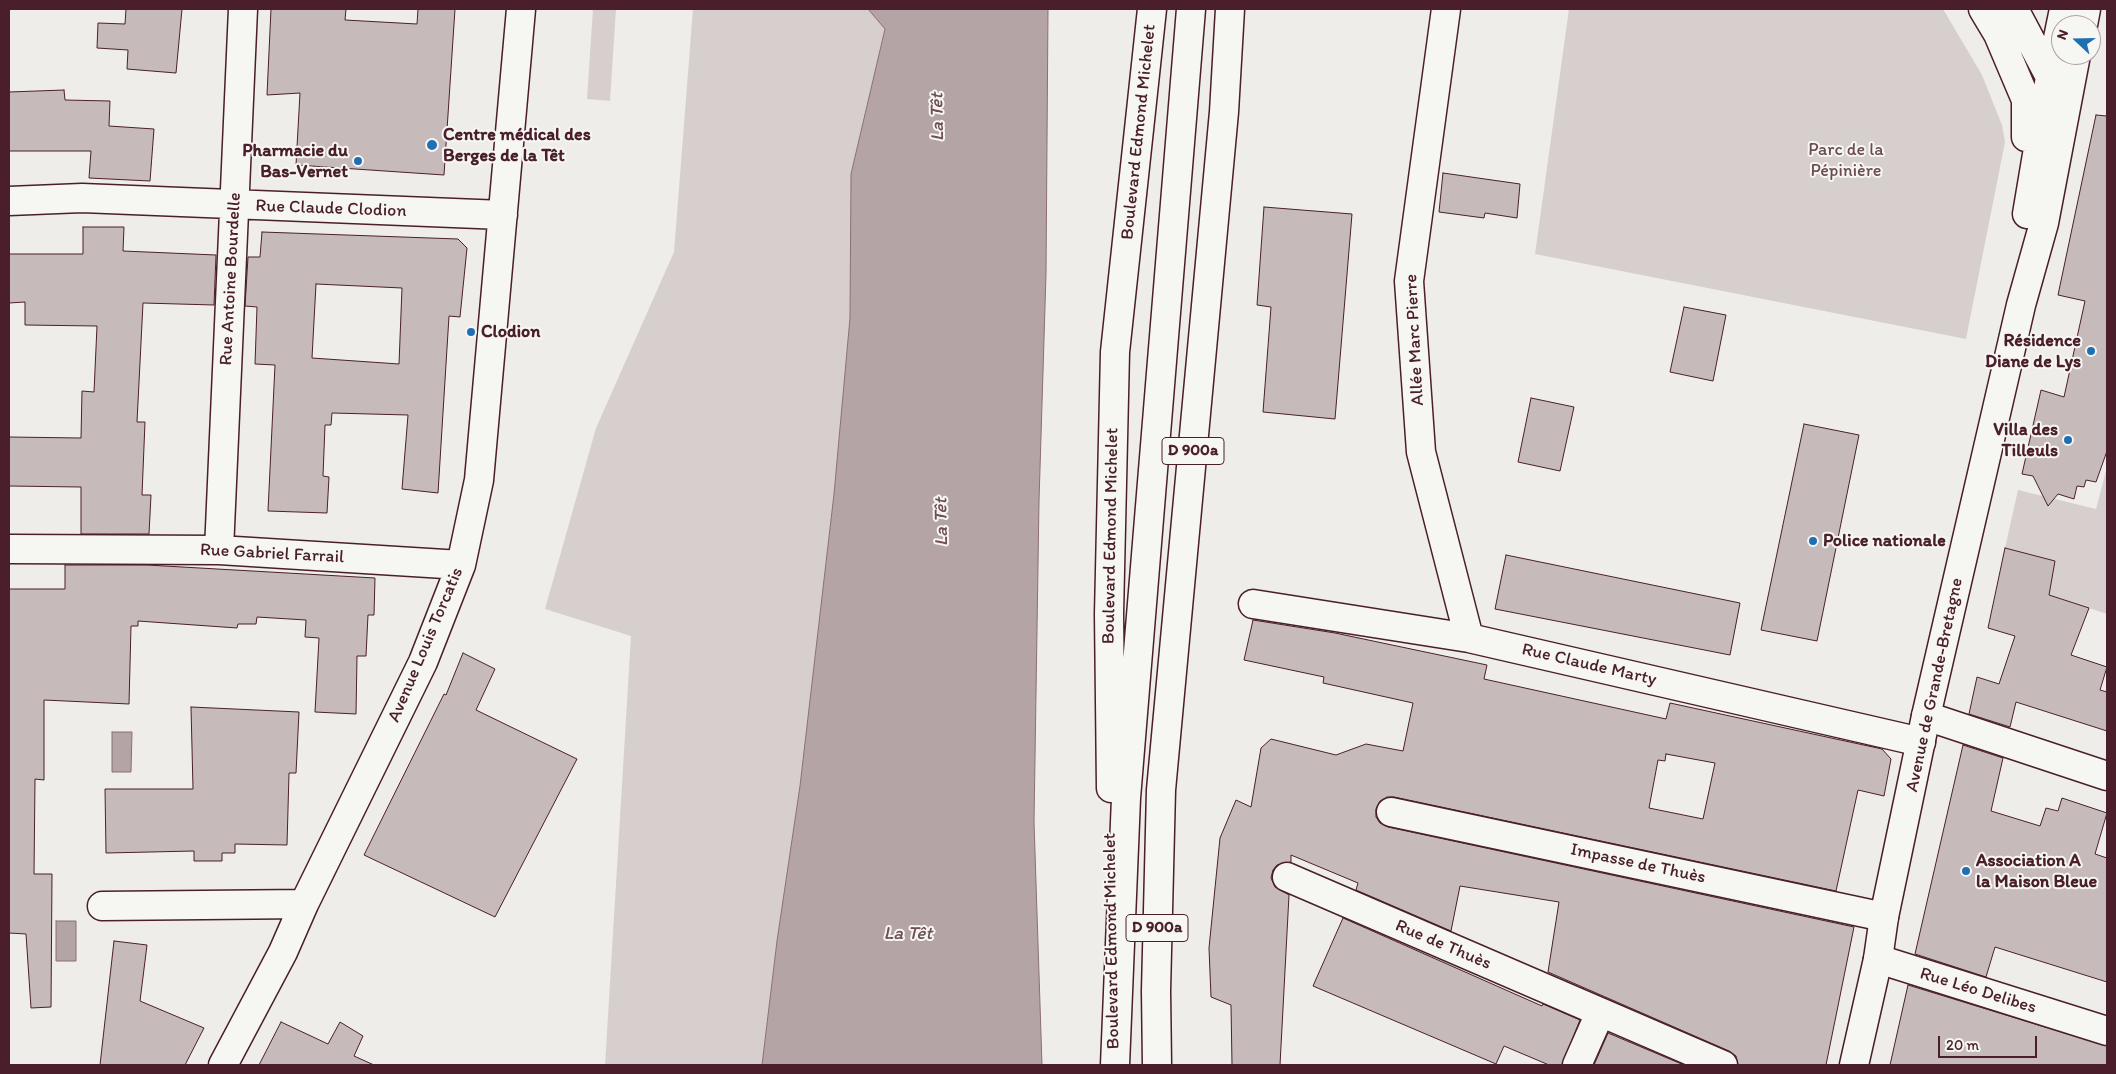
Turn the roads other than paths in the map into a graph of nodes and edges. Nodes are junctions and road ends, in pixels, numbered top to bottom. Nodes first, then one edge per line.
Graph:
1 (243, 9) edge
2 (521, 9) edge
3 (1152, 9) edge
4 (1191, 9) edge
5 (1230, 9) edge
6 (1247, 9) edge
7 (1446, 9) edge
8 (1983, 9) edge
9 (2014, 9) edge
10 (2064, 9) edge
11 (2074, 65) edge
12 (2050, 78) junction
13 (1224, 112) junction
14 (2061, 133) junction
15 (9, 201) edge
16 (234, 206) junction
17 (503, 215) junction
18 (2026, 218) junction
19 (2021, 305) junction
20 (9, 549) edge
21 (220, 550) junction
22 (461, 565) junction
23 (1254, 604) dead end
24 (1469, 638) junction
25 (1924, 729) junction
26 (2107, 776) edge
27 (1391, 812) dead end
28 (1287, 877) dead end
29 (304, 904) junction
30 (102, 906) dead end
31 (1884, 917) junction
32 (1878, 959) junction
33 (1600, 1013) junction
34 (2107, 1031) edge
35 (223, 1065) edge
36 (1114, 1065) edge
37 (1157, 1065) edge
38 (1577, 1065) edge
39 (1723, 1065) edge
40 (1854, 1065) edge

1 - 16 main road, Rue Antoine Bourdelle
2 - 17 main road, Avenue Louis Torcatis
3 - 36 main road, Boulevard Edmond Michelet
4 - 36 main road
5 - 13 main road, D 900a
6 - 13 main road
7 - 24 main road, Allée Marc Pierre
8 - 18 main road
9 - 12 main road
10 - 12 main road, Avenue de Grande-Bretagne
11 - 14 main road, Avenue de Grande-Bretagne
12 - 14 main road
12 - 18 main road, Avenue de Grande-Bretagne
13 - 37 main road, D 900a
14 - 19 main road, Avenue de Grande-Bretagne
15 - 16 main road, Rue Claude Clodion
16 - 17 main road, Rue Claude Clodion
16 - 21 main road, Rue Antoine Bourdelle
17 - 22 main road, Avenue Louis Torcatis
18 - 19 main road, Avenue de Grande-Bretagne
19 - 25 main road, Avenue de Grande-Bretagne
20 - 21 main road, Rue Gabriel Farrail
21 - 22 main road, Rue Gabriel Farrail
22 - 29 main road, Avenue Louis Torcatis
23 - 24 main road, Rue Claude Marty
24 - 25 main road, Rue Claude Marty
25 - 26 main road, Rue Claude Marty
25 - 31 main road, Avenue de Grande-Bretagne
27 - 31 main road, Impasse de Thuès
28 - 33 main road, Rue de Thuès
29 - 30 main road
29 - 35 main road, Avenue Louis Torcatis
31 - 32 main road, Avenue de Grande-Bretagne
32 - 34 main road, Rue Léo Delibes
32 - 40 main road, Avenue de Grande-Bretagne
33 - 38 main road
33 - 39 main road, Rue de Thuès

